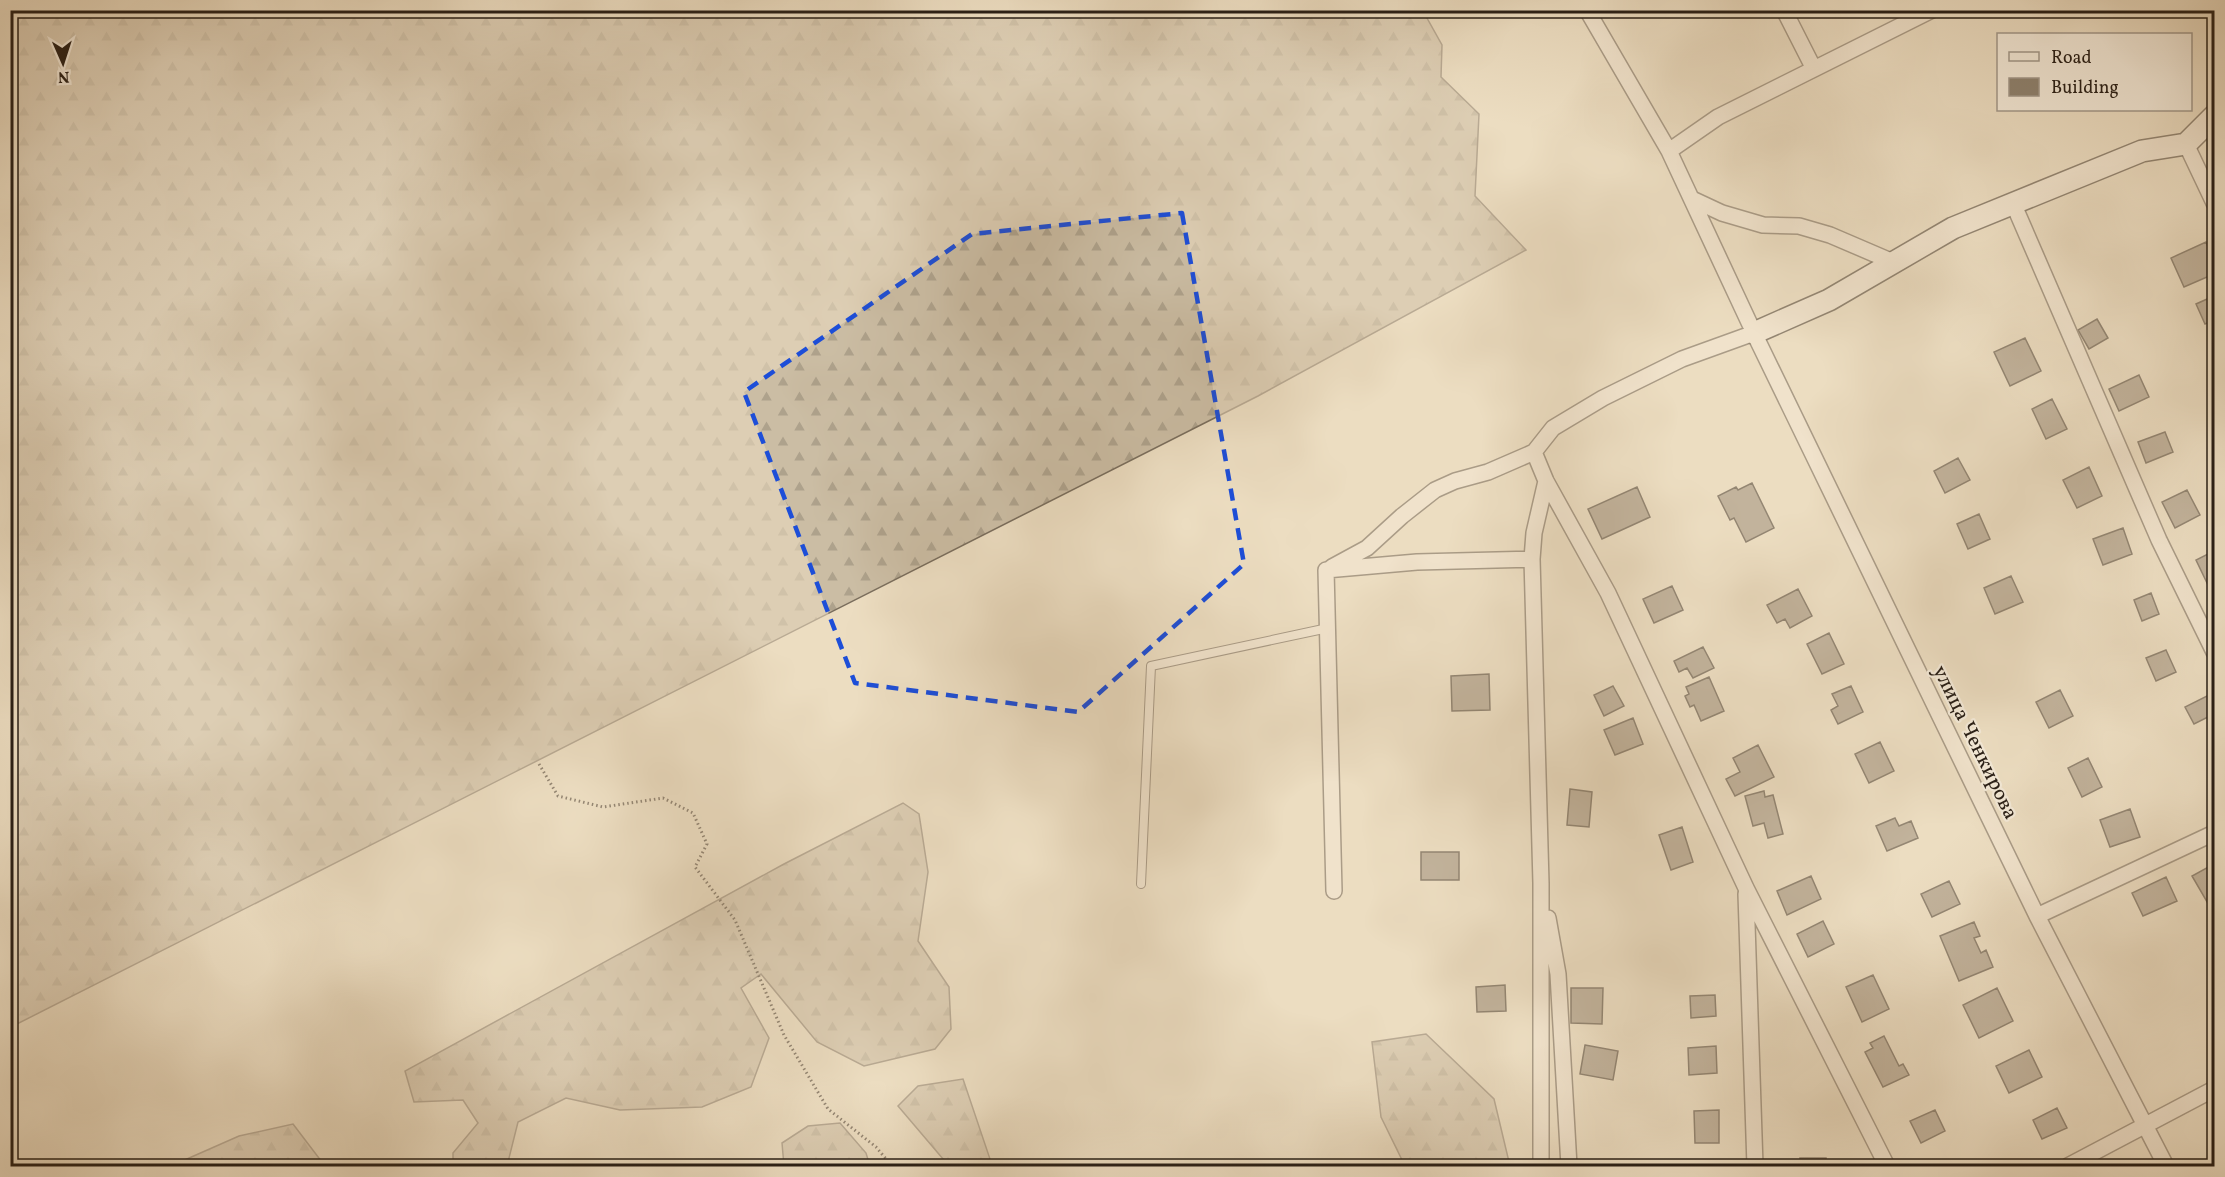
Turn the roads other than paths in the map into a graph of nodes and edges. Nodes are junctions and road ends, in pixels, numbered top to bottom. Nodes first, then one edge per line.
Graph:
1 (1587, 10) edge
2 (1784, 10) edge
3 (1932, 10) edge
4 (1814, 69) junction
5 (2214, 116) edge
6 (2186, 144) junction
7 (1669, 150) junction
8 (1692, 199) junction
9 (2013, 203) junction
10 (2214, 203) edge
11 (1893, 262) junction
12 (1754, 333) junction
13 (1534, 452) junction
14 (1546, 482) junction
15 (1533, 559) junction
16 (1326, 570) junction
17 (1328, 628) junction
18 (2214, 652) edge
19 (2214, 833) edge
20 (1541, 883) junction
21 (1141, 884) dead end
22 (1746, 888) junction
23 (1334, 891) dead end
24 (2037, 916) junction
25 (2214, 1089) edge
26 (2144, 1126) junction
27 (1541, 1167) edge
28 (1569, 1167) edge
29 (1755, 1167) edge
30 (1887, 1167) edge
31 (2068, 1167) edge
32 (2166, 1167) edge

1 - 7 street, улица Ченкирова
2 - 4 street
3 - 4 street
4 - 7 street
5 - 6 street
6 - 9 street
6 - 10 street
7 - 8 street, улица Ченкирова
8 - 11 street
8 - 12 street, улица Ченкирова
9 - 11 street
9 - 18 street
11 - 12 street
12 - 13 street
12 - 24 street, улица Ченкирова
13 - 14 street
13 - 16 street
14 - 15 street
14 - 22 street
15 - 16 street
15 - 20 street
16 - 17 street
17 - 21 lane
17 - 23 street
19 - 24 street
20 - 27 street
20 - 28 street
22 - 29 street
22 - 30 street
24 - 26 street, улица Ченкирова
25 - 26 street
26 - 31 street
26 - 32 street, улица Ченкирова

